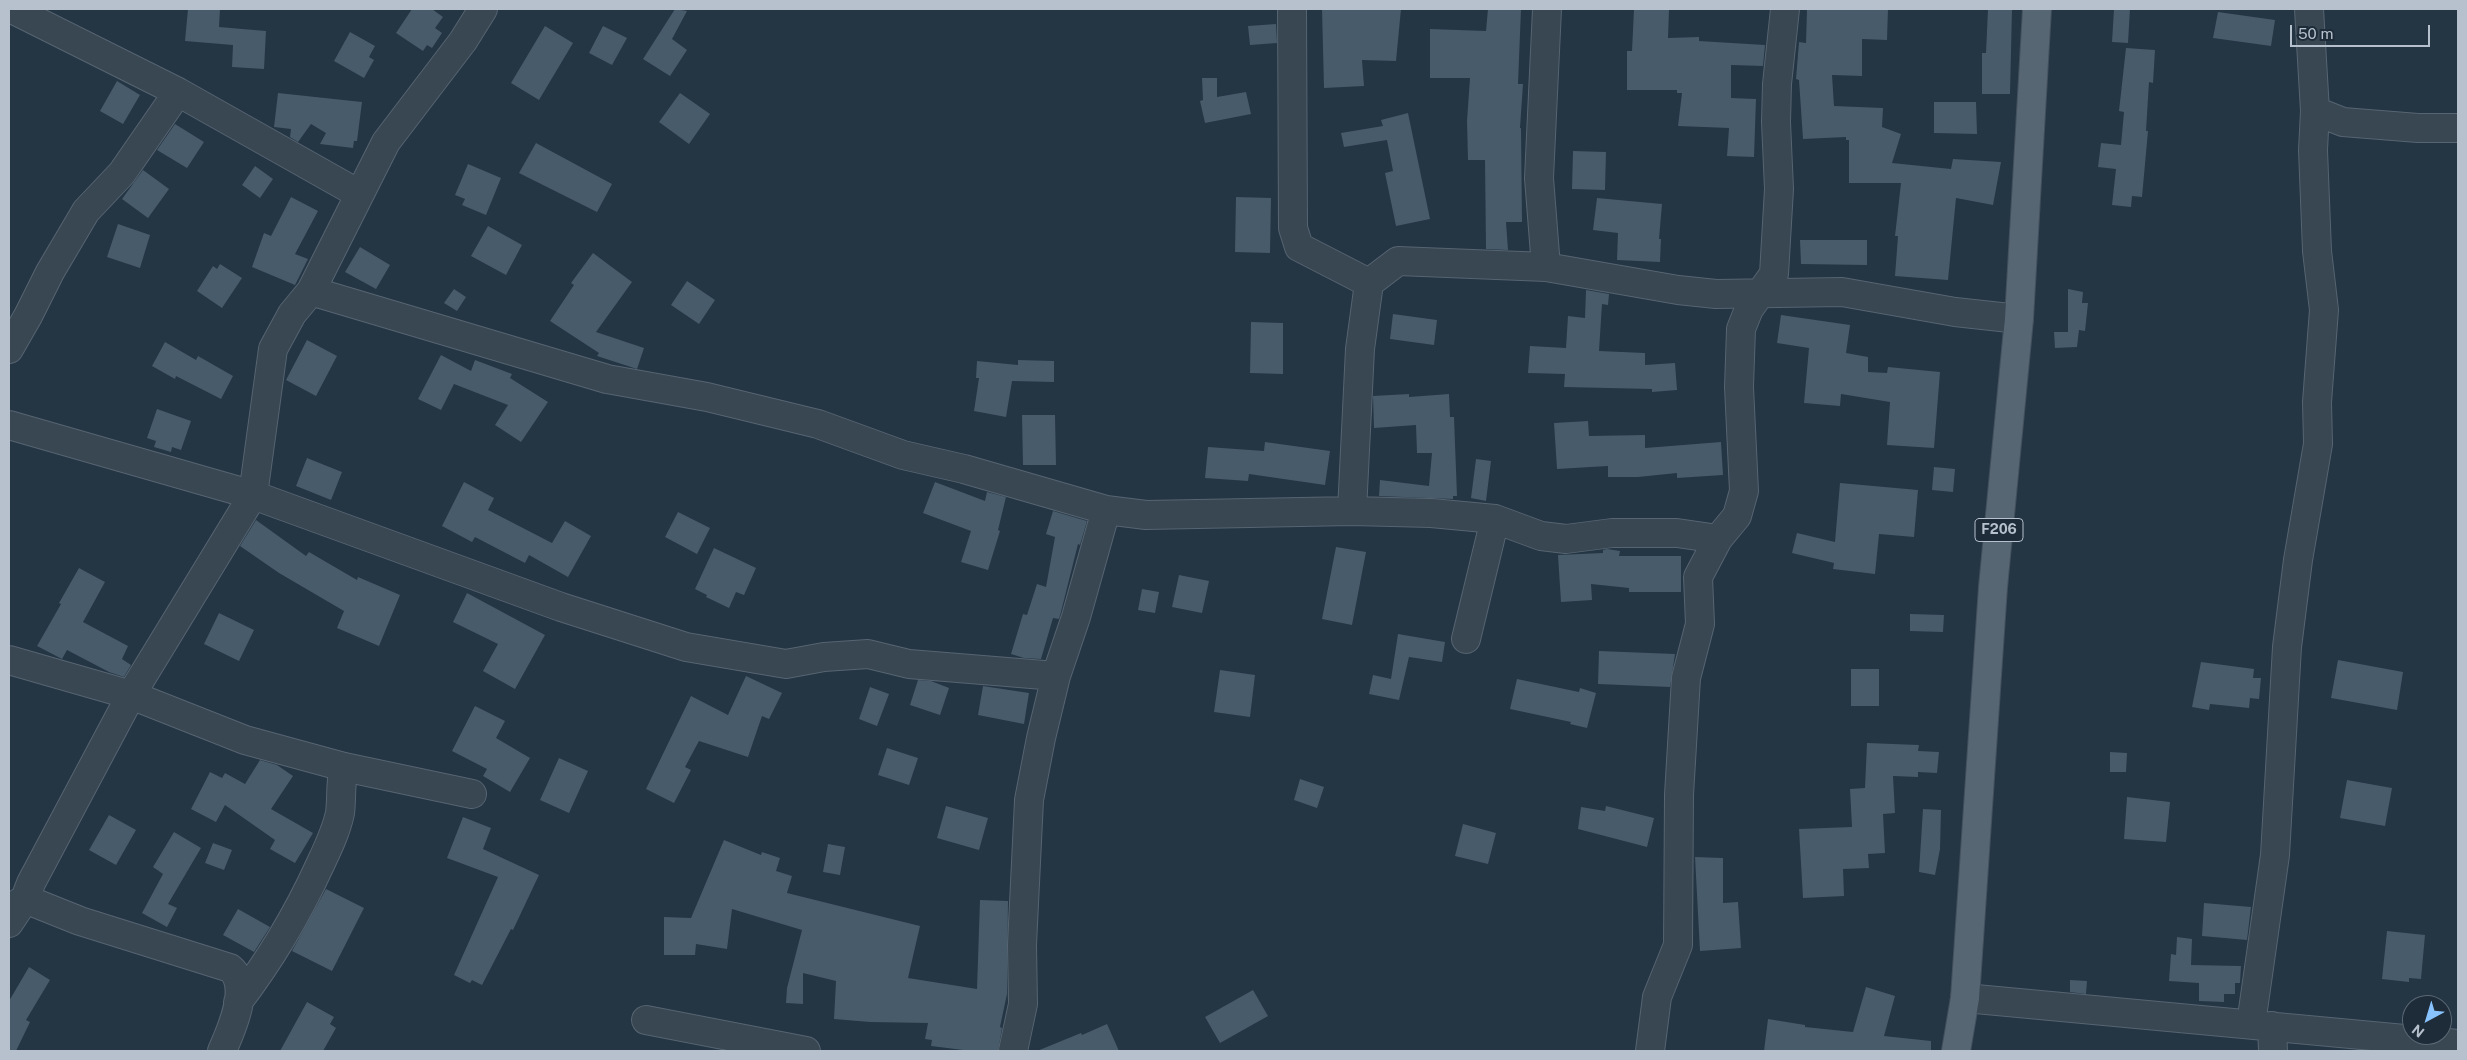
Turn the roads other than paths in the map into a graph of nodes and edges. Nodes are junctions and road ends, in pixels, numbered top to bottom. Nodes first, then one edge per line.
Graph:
1 (12, 9) edge
2 (483, 9) edge
3 (1292, 9) edge
4 (1547, 9) edge
5 (1785, 9) edge
6 (2037, 9) edge
7 (2309, 9) edge
8 (178, 92) junction
9 (2315, 111) junction
10 (2458, 128) edge
11 (359, 194) junction
12 (1546, 267) junction
13 (1369, 284) junction
14 (311, 292) junction
15 (1758, 294) junction
16 (2019, 319) junction
17 (9, 349) edge
18 (9, 425) edge
19 (253, 495) junction
20 (1106, 510) junction
21 (1352, 511) junction
22 (1495, 519) junction
23 (1718, 539) junction
24 (1466, 639) dead end
25 (9, 660) edge
26 (1056, 676) junction
27 (131, 695) junction
28 (344, 767) junction
29 (472, 794) dead end
30 (17, 904) edge
31 (9, 923) edge
32 (1965, 998) junction
33 (238, 1002) junction
34 (646, 1020) dead end
35 (2265, 1034) edge
36 (2456, 1046) edge
37 (222, 1051) edge
38 (806, 1051) edge
39 (1013, 1051) edge
40 (1650, 1051) edge
41 (1956, 1051) edge

1 - 8 street
2 - 11 street
3 - 13 street
4 - 12 street
5 - 15 street
6 - 16 main road, F206
7 - 9 street
8 - 11 street
8 - 17 street
9 - 10 street
9 - 35 street
11 - 14 street
12 - 13 street
12 - 15 street
13 - 21 street
14 - 19 street
14 - 20 street
15 - 16 street
15 - 23 street
16 - 32 main road, F206
18 - 19 street
19 - 26 street
19 - 27 street
20 - 21 street
20 - 26 street
21 - 22 street
22 - 23 street
22 - 24 street
23 - 40 street
25 - 27 street
26 - 39 street
27 - 28 street
27 - 30 street
28 - 29 street
28 - 33 street
30 - 31 street
30 - 33 street
32 - 35 street
32 - 41 main road, F206
33 - 37 street
34 - 38 street
35 - 36 street

